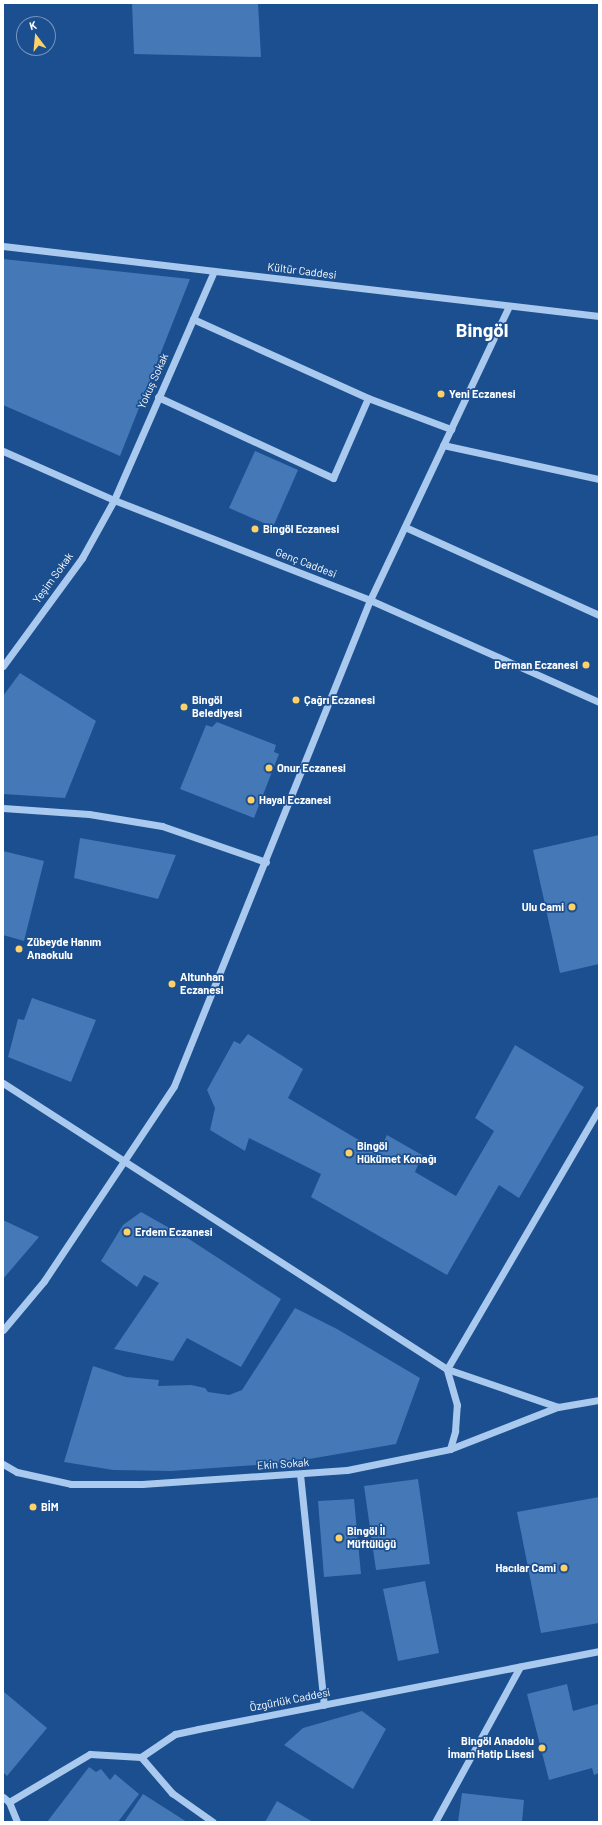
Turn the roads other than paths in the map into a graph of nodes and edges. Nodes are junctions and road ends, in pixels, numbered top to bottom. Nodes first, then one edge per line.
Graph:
1 (3, 246) edge
2 (214, 271) junction
3 (509, 306) junction
4 (599, 316) edge
5 (193, 319) junction
6 (158, 397) junction
7 (368, 398) junction
8 (451, 429) junction
9 (443, 445) junction
10 (3, 451) edge
11 (599, 479) edge
12 (114, 500) junction
13 (405, 527) junction
14 (370, 600) junction
15 (599, 615) edge
16 (3, 666) edge
17 (599, 702) edge
18 (3, 808) edge
19 (266, 862) junction
20 (3, 1083) edge
21 (599, 1109) edge
22 (124, 1160) junction
23 (3, 1330) edge
24 (447, 1369) junction
25 (599, 1400) edge
26 (558, 1407) junction
27 (450, 1449) junction
28 (3, 1464) edge
29 (300, 1474) junction
30 (599, 1651) edge
31 (520, 1667) junction
32 (324, 1705) junction
33 (141, 1758) junction
34 (3, 1797) edge
35 (9, 1802) junction
36 (17, 1822) edge
37 (213, 1822) edge
38 (435, 1822) edge

1 - 2 street, Kültür Caddesi
2 - 3 street, Kültür Caddesi
2 - 5 street, Yokuş Sokak
3 - 4 street, Kültür Caddesi
3 - 8 street
5 - 6 street, Yokuş Sokak
5 - 7 street
6 - 7 street
6 - 12 street, Yokuş Sokak
7 - 8 street
8 - 9 street
9 - 11 street
9 - 13 street
10 - 12 street, Genç Caddesi
12 - 14 street, Genç Caddesi
12 - 16 street, Yeşim Sokak
13 - 14 street
13 - 15 street
14 - 17 street, Genç Caddesi
14 - 19 street
18 - 19 street
19 - 22 street
20 - 22 street
21 - 24 street
22 - 23 street
22 - 24 street
24 - 26 street
24 - 27 street
25 - 26 street, Ekin Sokak
26 - 27 street, Ekin Sokak
27 - 29 street, Ekin Sokak
28 - 29 street, Ekin Sokak
29 - 32 street
30 - 31 street, Özgürlük Caddesi
31 - 32 street, Özgürlük Caddesi
31 - 38 street
32 - 33 street, Özgürlük Caddesi
33 - 35 street
33 - 37 street
34 - 35 street
35 - 36 street

